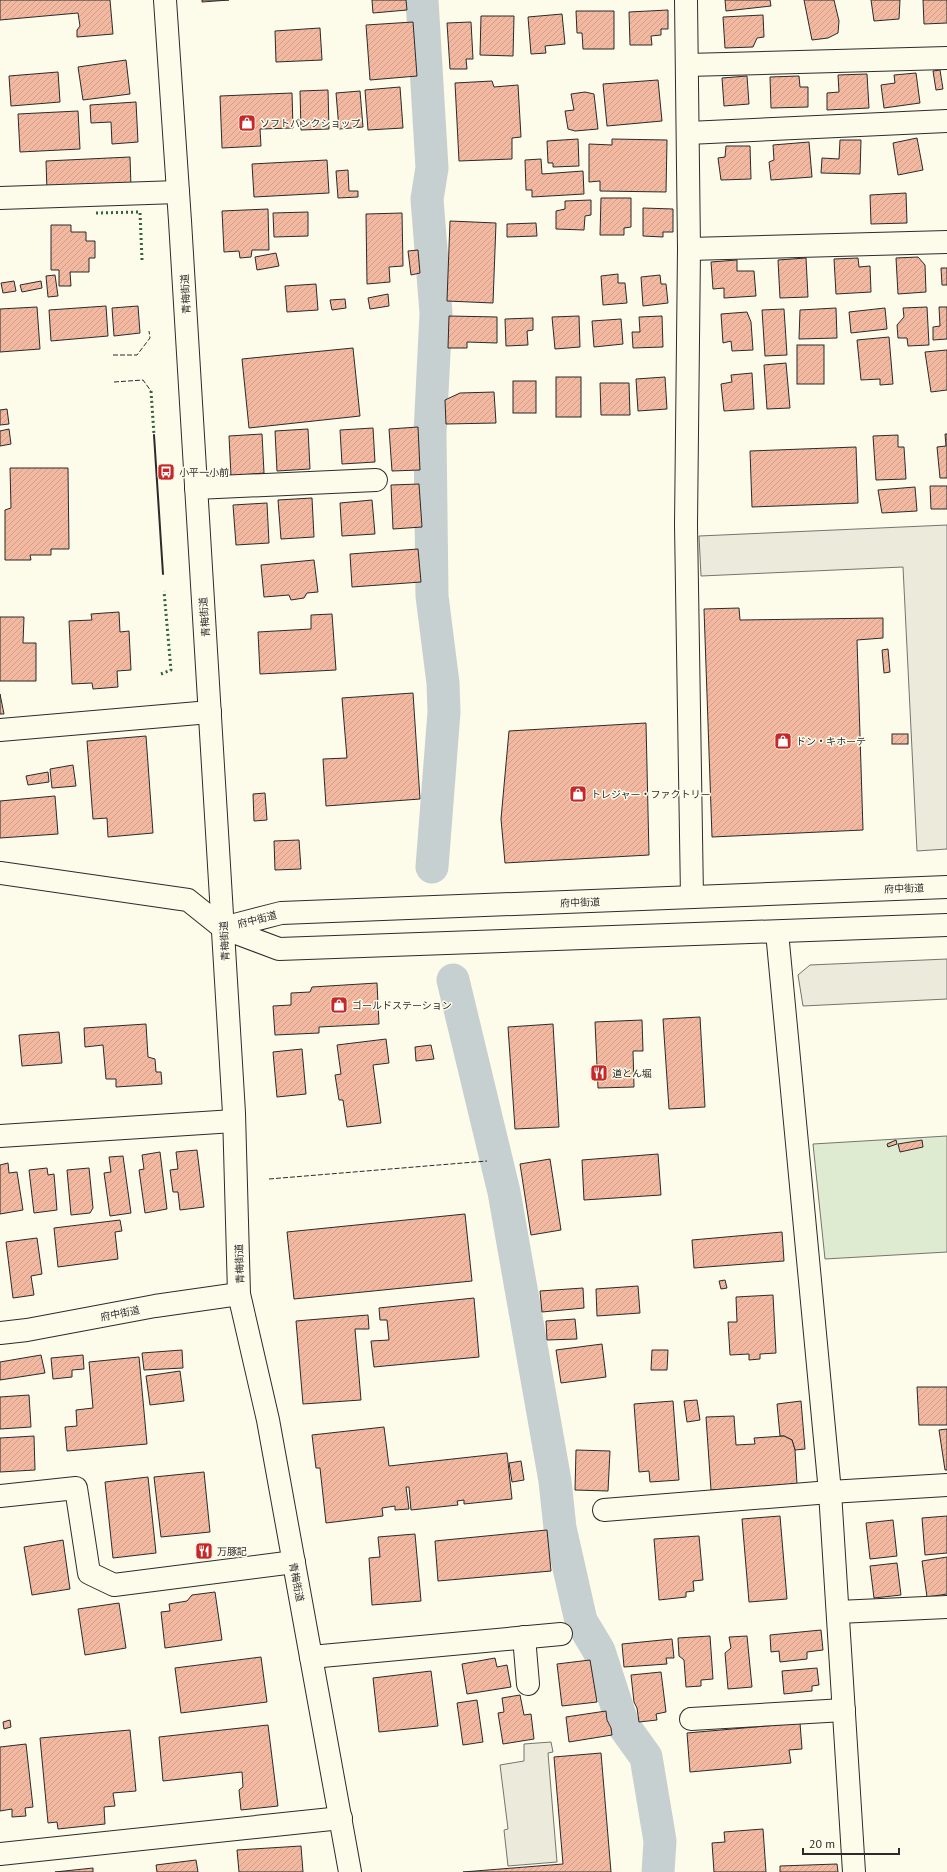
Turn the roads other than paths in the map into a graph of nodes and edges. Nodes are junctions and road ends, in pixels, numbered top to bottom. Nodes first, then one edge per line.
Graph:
1 (165, 0) edge
2 (686, 0) edge
3 (947, 58) edge
4 (686, 65) junction
5 (947, 121) edge
6 (688, 132) junction
7 (178, 192) junction
8 (0, 198) edge
9 (947, 242) edge
10 (689, 249) junction
11 (376, 480) dead end
12 (196, 488) junction
13 (210, 712) junction
14 (0, 730) edge
15 (0, 873) edge
16 (947, 887) edge
17 (692, 897) junction
18 (947, 925) edge
19 (223, 928) junction
20 (777, 932) junction
21 (234, 1121) junction
22 (0, 1136) edge
23 (239, 1294) junction
24 (0, 1333) edge
25 (947, 1484) edge
26 (830, 1492) junction
27 (0, 1496) edge
28 (604, 1510) dead end
29 (294, 1562) junction
30 (947, 1607) edge
31 (838, 1612) junction
32 (561, 1634) dead end
33 (524, 1637) junction
34 (311, 1657) junction
35 (528, 1684) dead end
36 (844, 1710) junction
37 (691, 1719) dead end
38 (341, 1818) junction
39 (0, 1854) edge
40 (350, 1872) edge
41 (854, 1872) edge

1 - 7 street, 青梅街道
2 - 4 street
3 - 4 street
4 - 6 street
5 - 6 street
6 - 10 street
7 - 8 street
7 - 12 street, 青梅街道
9 - 10 street
10 - 17 street
11 - 12 street
12 - 13 street, 青梅街道
13 - 14 street
13 - 19 street, 青梅街道
15 - 19 street
16 - 17 street, 府中街道
17 - 19 street, 府中街道
18 - 20 street, 府中街道
19 - 20 street, 府中街道
19 - 21 street, 青梅街道
20 - 26 street
21 - 22 street
21 - 23 street, 青梅街道
23 - 24 street, 府中街道
23 - 29 street, 青梅街道
25 - 26 street
26 - 28 street
26 - 31 street
27 - 29 street
29 - 34 street, 青梅街道
30 - 31 street
31 - 36 street
32 - 33 street
33 - 34 street
33 - 35 street
34 - 38 street, 青梅街道
36 - 37 street
36 - 41 street
38 - 39 street
38 - 40 street, 青梅街道

